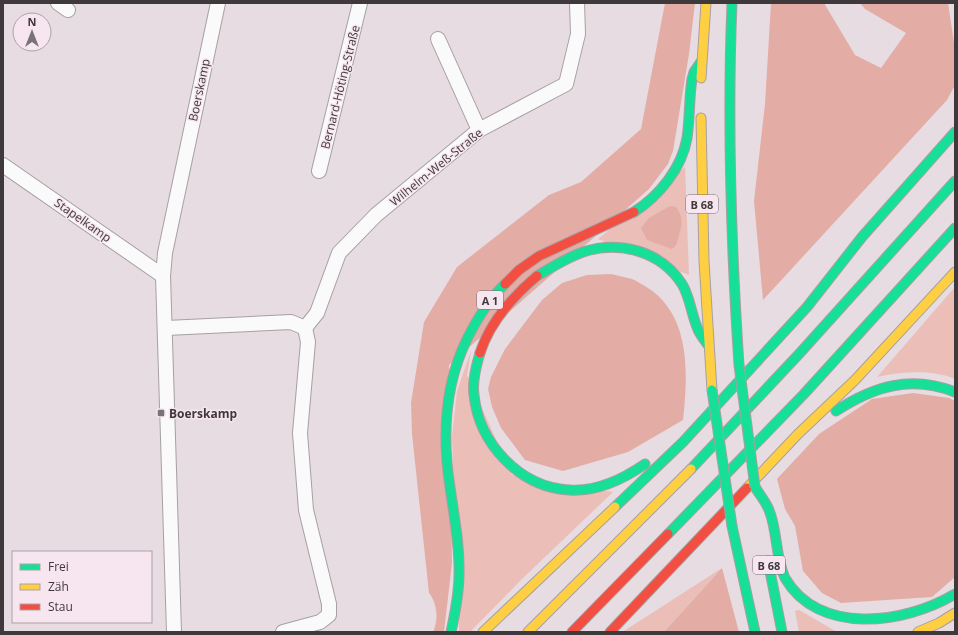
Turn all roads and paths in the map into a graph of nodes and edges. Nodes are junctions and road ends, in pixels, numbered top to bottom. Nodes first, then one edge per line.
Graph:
1 (218, 3) edge
2 (360, 3) edge
3 (577, 3) edge
4 (706, 3) edge
5 (732, 3) edge
6 (741, 11) dead end
7 (438, 39) dead end
8 (701, 62) junction
9 (728, 74) junction
10 (701, 91) dead end
11 (701, 105) dead end
12 (955, 127) edge
13 (480, 130) junction
14 (955, 132) edge
15 (948, 139) junction
16 (3, 165) edge
17 (319, 171) dead end
18 (955, 181) edge
19 (955, 228) edge
20 (955, 272) edge
21 (163, 276) junction
22 (166, 328) junction
23 (305, 328) junction
24 (708, 345) junction
25 (955, 392) edge
26 (798, 434) junction
27 (683, 442) junction
28 (755, 487) junction
29 (760, 515) dead end
30 (767, 554) dead end
31 (955, 594) edge
32 (955, 612) edge
33 (845, 626) dead end
34 (868, 628) dead end
35 (174, 632) edge
36 (283, 632) edge
37 (451, 632) edge
38 (483, 632) edge
39 (528, 632) edge
40 (572, 632) edge
41 (610, 632) edge
42 (756, 632) edge
43 (782, 632) edge
44 (918, 632) edge

1 - 21 street, Boerskamp
2 - 17 street, Bernard-Höting-Straße
3 - 13 street, Wilhelm-Weß-Straße
4 - 8 highway
5 - 9 highway, B 68
6 - 9 highway
7 - 13 street
8 - 10 highway
8 - 37 highway, A 1
9 - 28 highway, B 68, bridge
11 - 24 highway, B 68
12 - 15 highway
13 - 23 street, Wilhelm-Weß-Straße
14 - 15 highway
15 - 27 highway
16 - 21 street, Stapelkamp
18 - 39 highway
19 - 40 highway
20 - 26 highway
21 - 22 street, Boerskamp
22 - 23 street
22 - 35 street, Boerskamp
23 - 36 street
24 - 27 highway
24 - 42 highway, B 68, bridge
25 - 26 highway
26 - 41 highway
27 - 38 highway
28 - 29 highway, B 68
28 - 33 highway
30 - 43 highway, B 68
31 - 34 highway
32 - 44 highway

